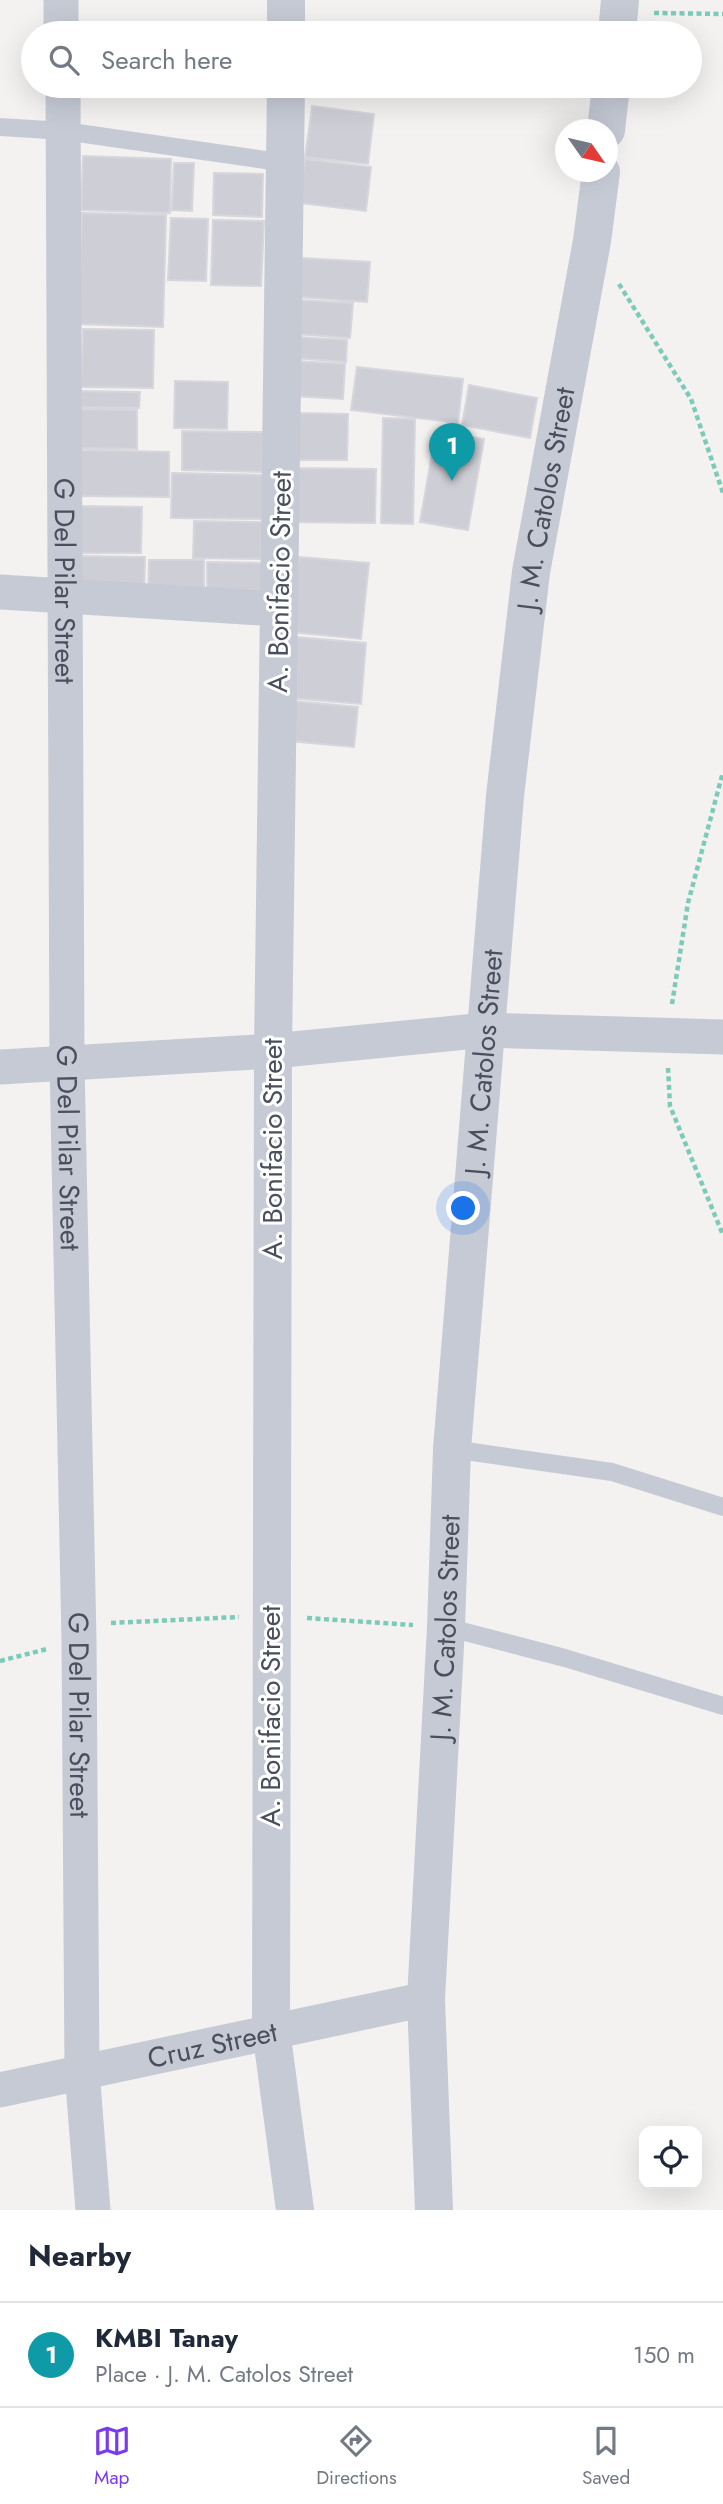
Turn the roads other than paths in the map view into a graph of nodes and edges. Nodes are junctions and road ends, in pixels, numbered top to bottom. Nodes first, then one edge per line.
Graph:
1 (61, 0) edge
2 (286, 0) edge
3 (61, 21) edge
4 (286, 21) edge
5 (63, 98) edge
6 (286, 98) edge
7 (610, 98) edge
8 (607, 119) edge
9 (0, 127) edge
10 (64, 131) junction
11 (286, 163) junction
12 (600, 182) edge
13 (0, 592) edge
14 (65, 597) junction
15 (278, 610) junction
16 (486, 1030) junction
17 (723, 1037) edge
18 (273, 1051) junction
19 (67, 1063) junction
20 (0, 1067) edge
21 (452, 1449) junction
22 (723, 1507) edge
23 (446, 1627) junction
24 (723, 1706) edge
25 (426, 1999) junction
26 (271, 2030) junction
27 (82, 2071) junction
28 (0, 2090) edge
29 (93, 2210) edge
30 (295, 2210) edge
31 (434, 2210) edge

1 - 3 street
2 - 4 street
5 - 10 street, G Del Pilar Street
6 - 11 street, A. Bonifacio Street
7 - 8 street
9 - 10 lane
10 - 11 lane
10 - 14 street, G Del Pilar Street
11 - 15 street, A. Bonifacio Street
12 - 16 street, J. M. Catolos Street
13 - 14 street
14 - 15 street
14 - 19 street, G Del Pilar Street
15 - 18 street, A. Bonifacio Street
16 - 17 street
16 - 18 street
16 - 21 street, J. M. Catolos Street
18 - 19 street
18 - 26 street, A. Bonifacio Street
19 - 20 street
19 - 27 street, G Del Pilar Street
21 - 22 lane
21 - 23 street, J. M. Catolos Street
23 - 24 lane
23 - 25 street, J. M. Catolos Street
25 - 26 street, Cruz Street
25 - 31 street, J. M. Catolos Street
26 - 27 street, Cruz Street
26 - 30 street, A. Bonifacio Street
27 - 28 street, Cruz Street
27 - 29 street, G Del Pilar Street

